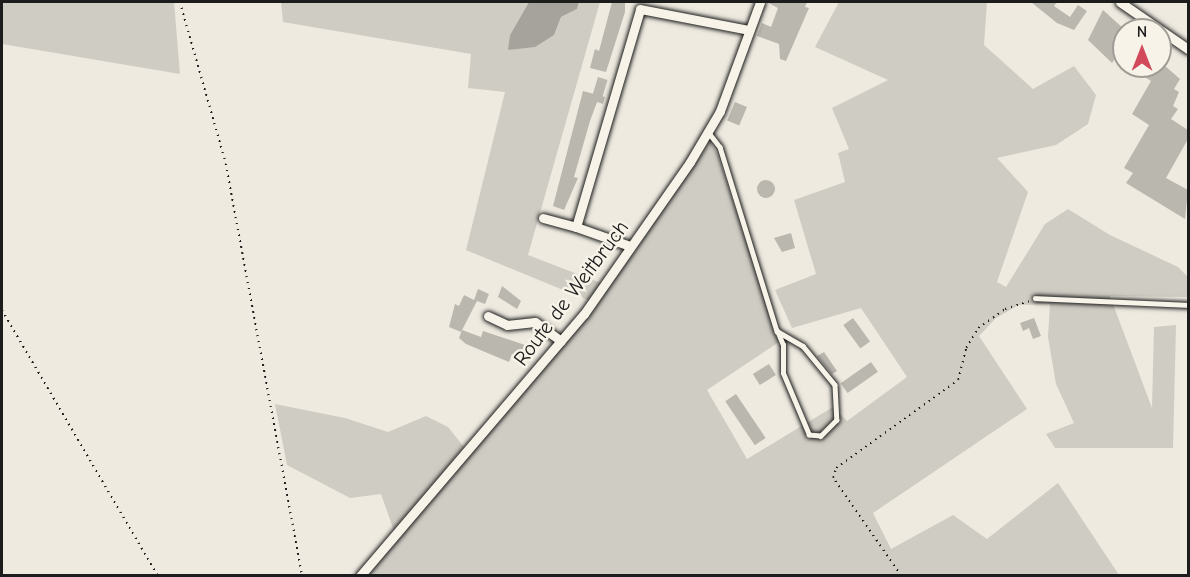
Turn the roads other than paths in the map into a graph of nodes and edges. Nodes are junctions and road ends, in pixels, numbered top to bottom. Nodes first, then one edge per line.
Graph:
1 (760, 2) edge
2 (1120, 2) edge
3 (749, 30) junction
4 (1188, 49) edge
5 (709, 134) junction
6 (543, 218) dead end
7 (576, 227) junction
8 (630, 246) junction
9 (1035, 298) road end
10 (1188, 305) edge
11 (488, 316) dead end
12 (777, 331) junction
13 (561, 341) junction
14 (360, 576) edge

1 - 3 street, Route de Weitbruch
2 - 4 street
3 - 5 street, Route de Weitbruch
3 - 7 street
5 - 8 street, Route de Weitbruch
5 - 12 lane
6 - 7 street
7 - 8 street
8 - 13 street, Route de Weitbruch
9 - 10 lane
11 - 13 street
12 - 12 lane
13 - 14 street, Route de Weitbruch

